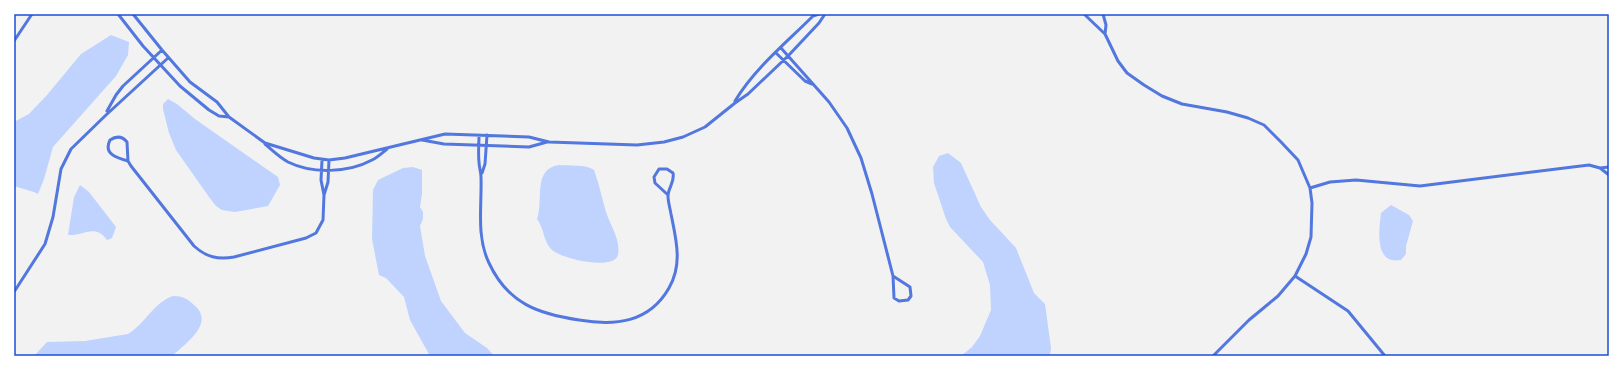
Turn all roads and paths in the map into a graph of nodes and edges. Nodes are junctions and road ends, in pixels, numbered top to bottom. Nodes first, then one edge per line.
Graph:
1 (32, 14) edge
2 (118, 14) edge
3 (133, 14) edge
4 (818, 14) edge
5 (825, 14) edge
6 (1084, 14) edge
7 (1103, 14) edge
8 (1105, 34) junction
9 (14, 41) edge
10 (781, 48) junction
11 (162, 50) junction
12 (776, 53) junction
13 (788, 56) junction
14 (154, 58) junction
15 (168, 58) junction
16 (783, 61) junction
17 (160, 65) junction
18 (812, 84) junction
19 (734, 103) junction
20 (106, 115) junction
21 (229, 117) junction
22 (479, 135) junction
23 (487, 135) junction
24 (422, 140) junction
25 (549, 142) junction
26 (264, 144) junction
27 (479, 145) junction
28 (486, 146) junction
29 (389, 148) junction
30 (322, 160) junction
31 (329, 160) junction
32 (128, 161) junction
33 (1609, 167) edge
34 (1600, 168) junction
35 (321, 170) junction
36 (329, 170) junction
37 (481, 175) junction
38 (1609, 175) edge
39 (1310, 188) junction
40 (324, 195) junction
41 (668, 195) junction
42 (893, 276) junction
43 (1294, 276) junction
44 (14, 292) edge
45 (1213, 356) edge
46 (1385, 356) edge

1 - 9 street
2 - 14 street
3 - 11 street
4 - 10 street
5 - 13 street
6 - 8 street
7 - 8 street
8 - 39 street
10 - 12 street
10 - 13 street
11 - 14 street
11 - 15 street
12 - 16 street
12 - 19 street
13 - 16 street
13 - 18 street
14 - 17 street
14 - 20 street
15 - 17 street
15 - 21 street
16 - 18 street
16 - 19 street
17 - 20 street
17 - 21 street
18 - 42 street
19 - 25 street
20 - 44 street
21 - 26 street
22 - 23 street
22 - 24 street
22 - 27 street
23 - 25 street
23 - 28 street
24 - 27 street
24 - 29 street
25 - 28 street
26 - 30 street
26 - 35 street
27 - 28 street
27 - 37 street
28 - 37 street
29 - 31 street
29 - 36 street
30 - 31 street
30 - 35 street
31 - 36 street
32 - 32 street
32 - 40 street
33 - 34 street
34 - 38 street
34 - 39 street
35 - 36 street
35 - 40 street
36 - 40 street
37 - 41 street
39 - 43 street
41 - 41 street
42 - 42 street
43 - 45 street
43 - 46 street

